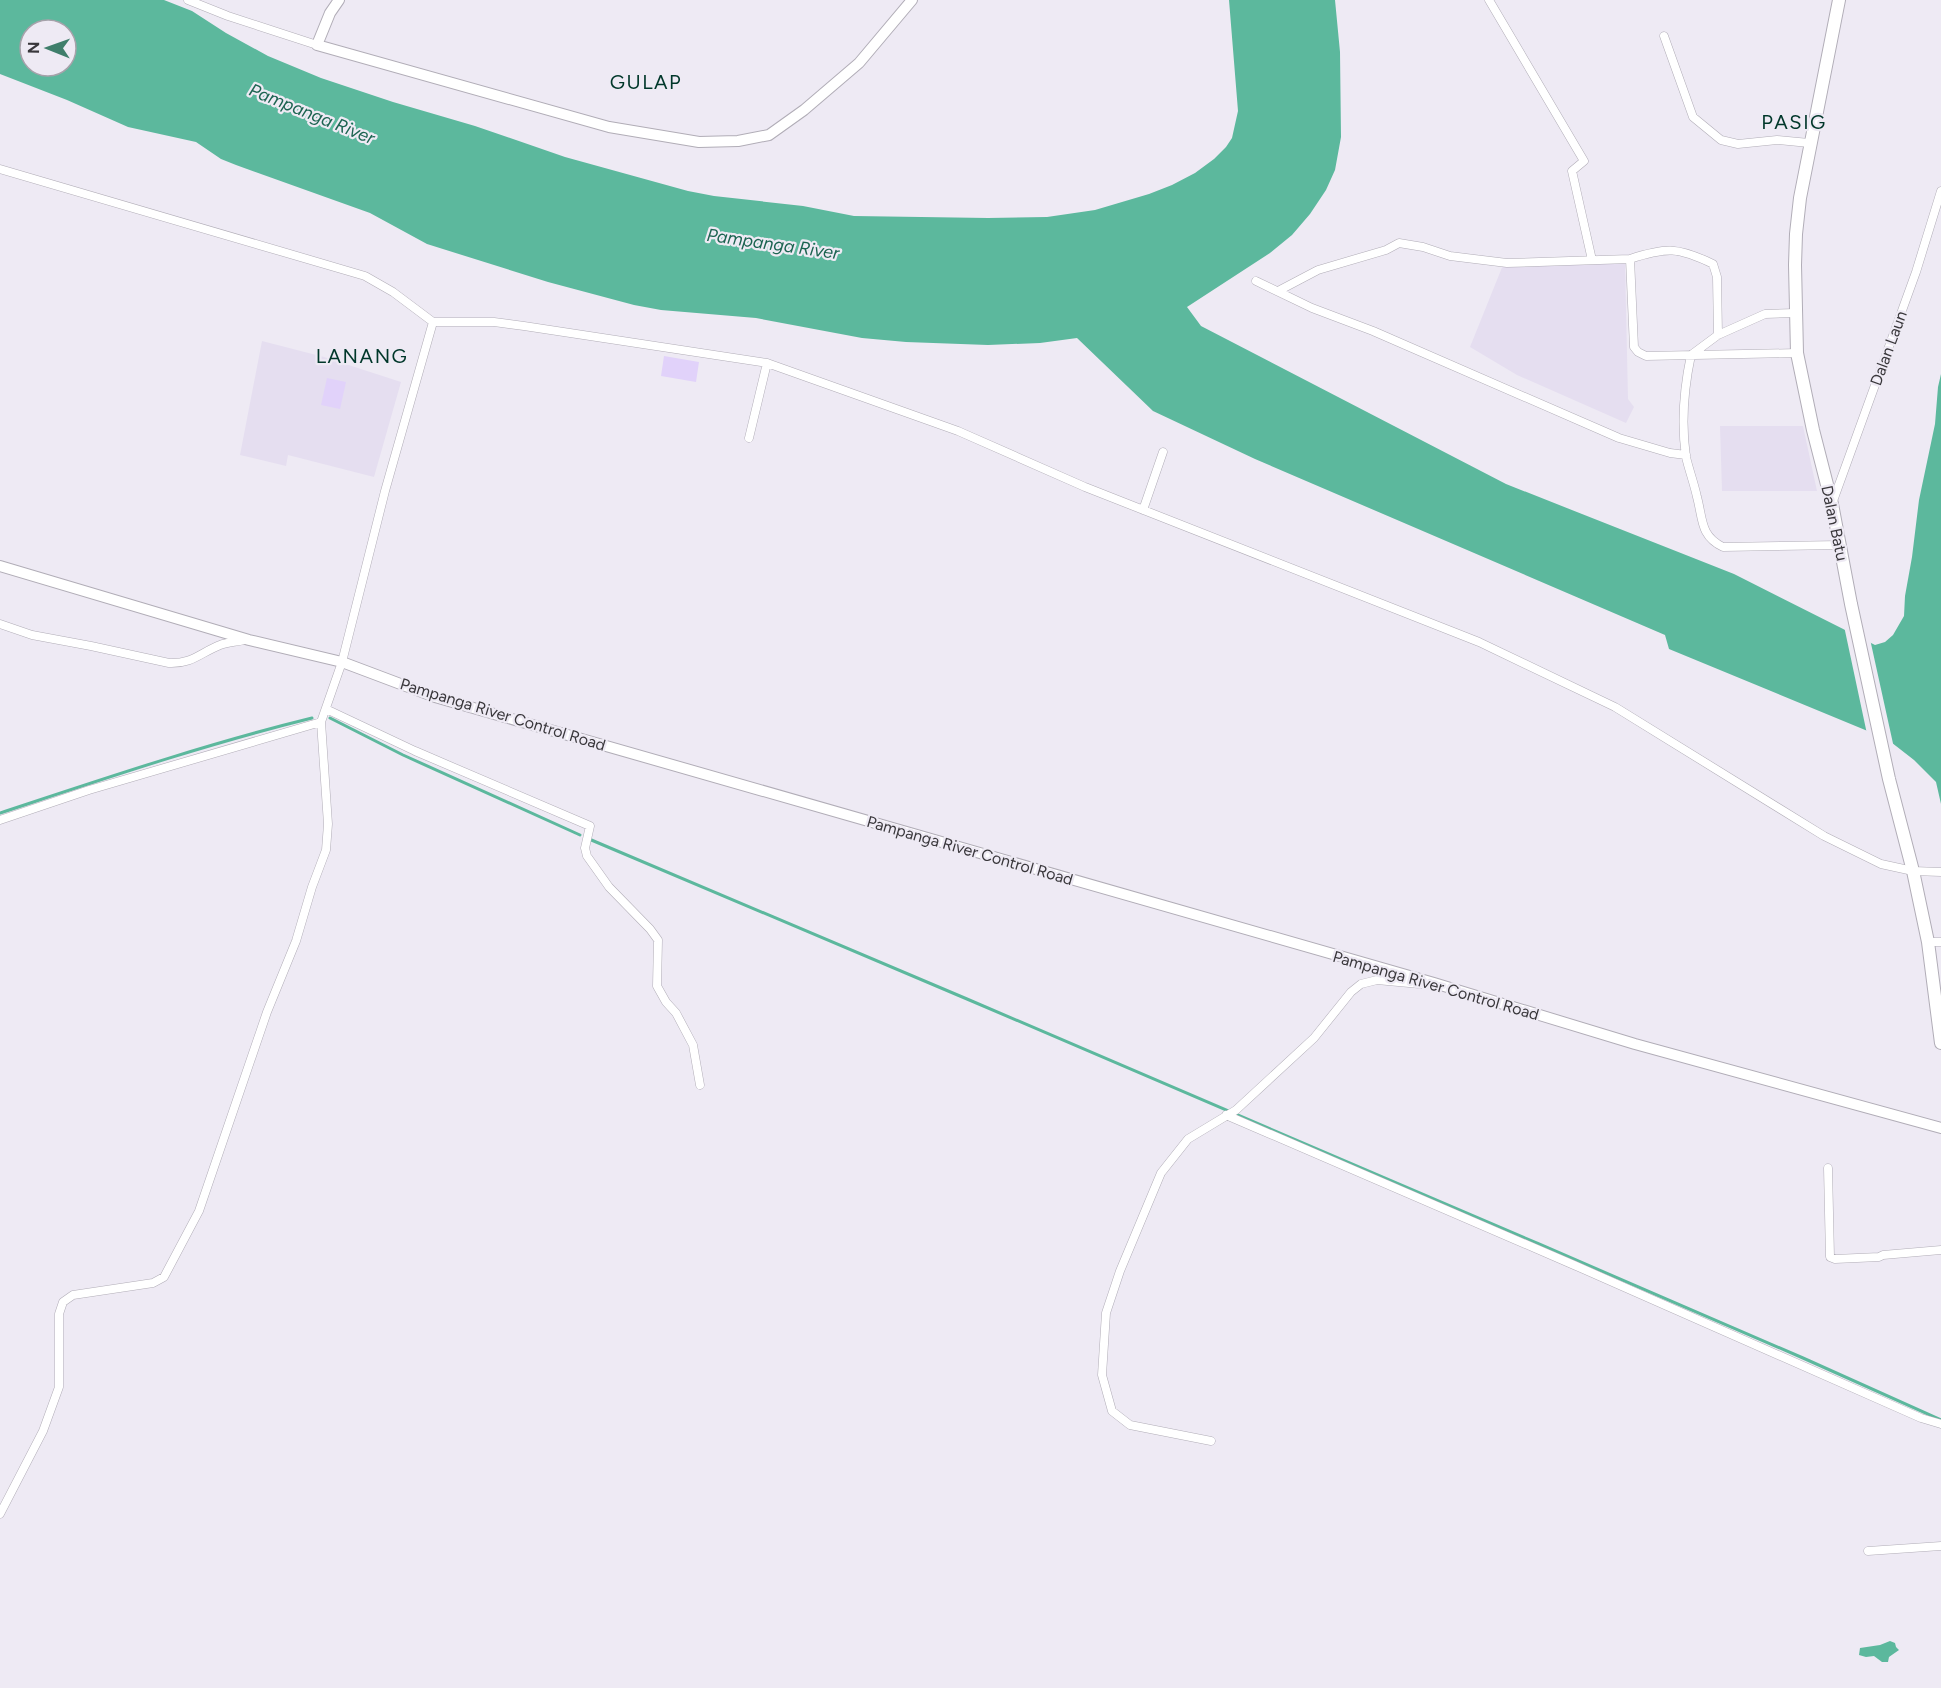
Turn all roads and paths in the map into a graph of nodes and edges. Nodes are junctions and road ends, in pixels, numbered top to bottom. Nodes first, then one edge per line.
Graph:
1 (188, 0) edge
2 (339, 0) edge
3 (912, 0) edge
4 (1489, 0) edge
5 (1839, 0) edge
6 (1664, 36) dead end
7 (317, 45) junction
8 (1809, 143) junction
9 (0, 170) edge
10 (1941, 191) edge
11 (1630, 259) junction
12 (1592, 260) junction
13 (1256, 280) dead end
14 (1280, 290) junction
15 (1795, 313) junction
16 (433, 322) junction
17 (1718, 335) junction
18 (1797, 353) junction
19 (1690, 356) junction
20 (766, 363) junction
21 (750, 438) dead end
22 (1163, 452) dead end
23 (1686, 455) junction
24 (1832, 504) junction
25 (1143, 510) junction
26 (1840, 545) junction
27 (0, 566) edge
28 (0, 624) edge
29 (249, 640) junction
30 (342, 662) junction
31 (326, 709) junction
32 (321, 722) junction
33 (0, 820) edge
34 (1913, 871) junction
35 (1941, 872) edge
36 (1935, 942) edge
37 (1434, 983) junction
38 (1941, 1043) edge
39 (700, 1085) dead end
40 (1230, 1113) junction
41 (1941, 1128) edge
42 (1828, 1168) dead end
43 (1941, 1250) edge
44 (1941, 1424) edge
45 (1211, 1442) dead end
46 (0, 1514) edge
47 (1941, 1546) edge
48 (1868, 1551) dead end

1 - 7 street
2 - 7 main road
3 - 7 main road
4 - 12 street
5 - 8 main road, Dalan Batu
6 - 8 street
8 - 15 main road, Dalan Batu
9 - 16 street
10 - 24 street, Dalan Laun
11 - 12 street
11 - 17 street
11 - 19 street
12 - 14 street
13 - 14 street
14 - 23 street
15 - 17 street
15 - 18 main road, Dalan Batu
16 - 20 street
16 - 30 street
17 - 19 street
18 - 19 street
18 - 24 main road, Dalan Batu
19 - 23 street
20 - 21 street
20 - 25 street
22 - 25 street
23 - 26 street
24 - 26 main road, Dalan Batu
25 - 34 street
26 - 34 main road, Dalan Batu
27 - 29 main road, Pampanga River Control Road
28 - 29 street
29 - 30 main road, Pampanga River Control Road
30 - 31 street
30 - 37 main road, Pampanga River Control Road
31 - 32 street
31 - 39 street
32 - 33 street
32 - 46 street
34 - 35 street
34 - 36 main road, Dalan Batu
36 - 38 main road, Dalan Batu
37 - 40 street
37 - 41 main road, Pampanga River Control Road
40 - 44 street
40 - 45 street
42 - 43 street
47 - 48 street

